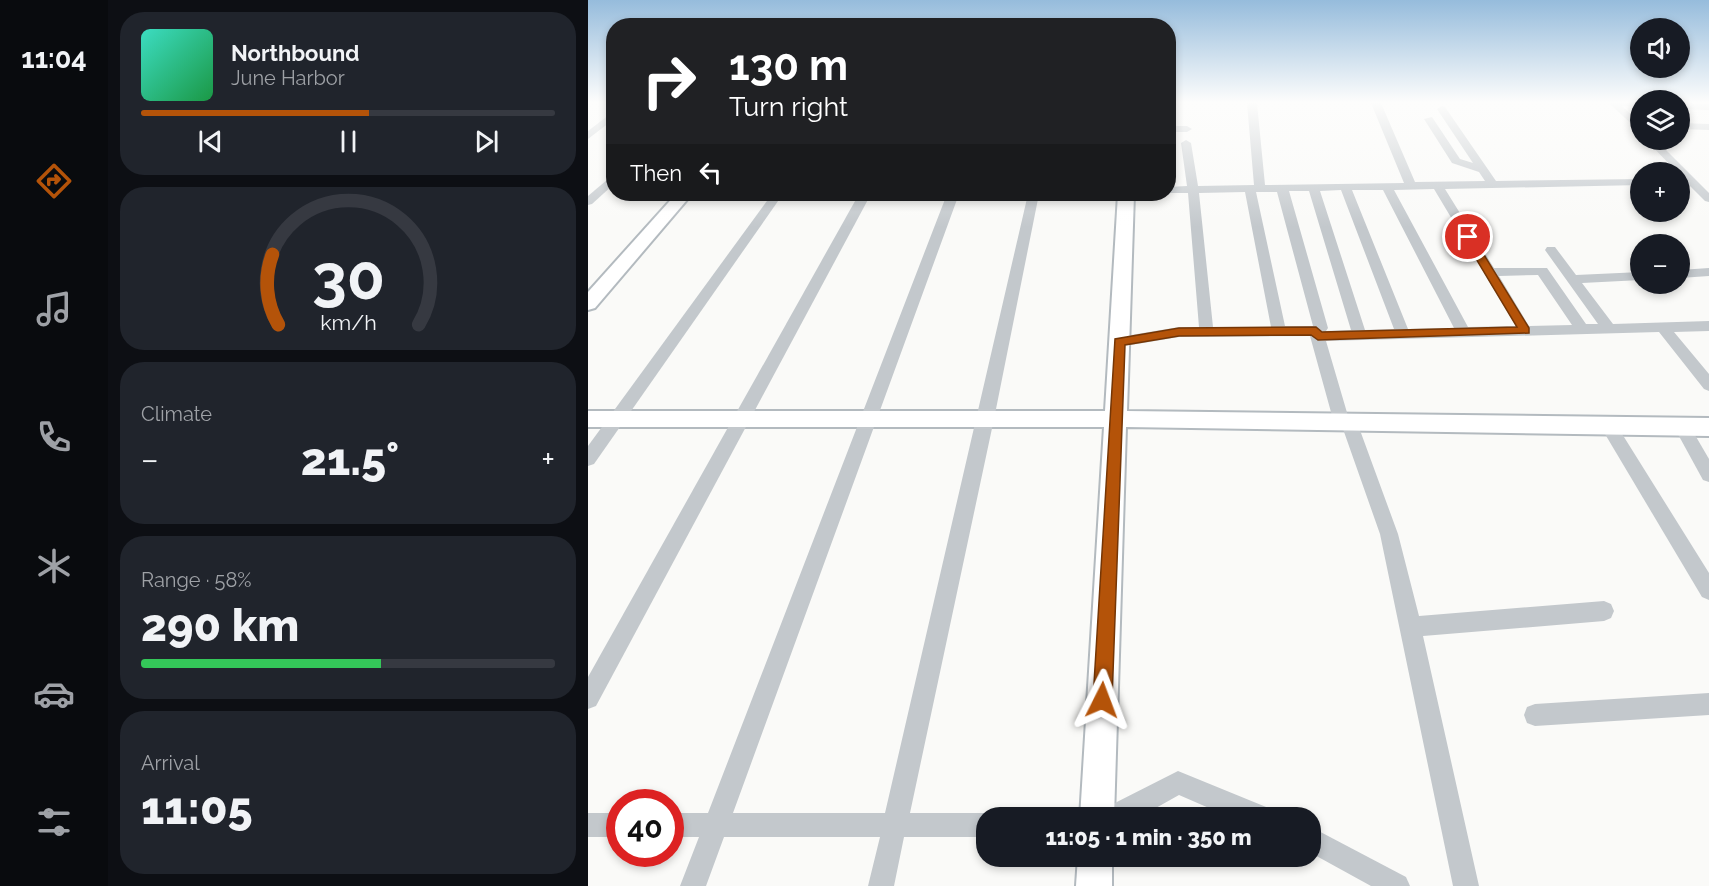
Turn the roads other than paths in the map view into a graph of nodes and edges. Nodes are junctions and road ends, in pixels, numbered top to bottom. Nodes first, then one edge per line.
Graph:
1 (1186, 144) edge
2 (1254, 144) edge
3 (1394, 144) edge
4 (1445, 144) edge
5 (1466, 144) edge
6 (1659, 150) edge
7 (1669, 162) edge
8 (1483, 170) junction
9 (606, 182) edge
10 (1630, 182) edge
11 (1690, 182) edge
12 (1708, 182) edge
13 (1492, 183) junction
14 (1437, 184) junction
15 (1411, 185) junction
16 (1690, 185) edge
17 (1387, 186) junction
18 (1313, 187) junction
19 (1345, 187) junction
20 (1282, 188) junction
21 (1255, 189) junction
22 (1176, 190) edge
23 (1193, 190) junction
24 (593, 191) edge
25 (1709, 199) edge
26 (678, 201) edge
27 (772, 201) edge
28 (860, 201) edge
29 (950, 201) edge
30 (1033, 201) edge
31 (1126, 201) edge
32 (588, 202) edge
33 (1551, 250) dead end
34 (1489, 272) junction
35 (1709, 272) edge
36 (1690, 273) edge
37 (1630, 276) edge
38 (1573, 279) junction
39 (588, 304) edge
40 (1709, 326) edge
41 (1582, 329) junction
42 (1664, 329) junction
43 (1525, 330) junction
44 (1610, 330) junction
45 (1206, 332) junction
46 (1280, 332) junction
47 (1463, 332) junction
48 (1317, 334) junction
49 (1403, 334) junction
50 (1360, 335) junction
51 (1119, 342) junction
52 (1709, 385) edge
53 (588, 419) edge
54 (616, 419) junction
55 (741, 419) junction
56 (867, 419) junction
57 (986, 419) junction
58 (1116, 419) junction
59 (1346, 422) junction
60 (1608, 425) junction
61 (1682, 426) junction
62 (1709, 427) edge
63 (588, 459) edge
64 (1709, 475) edge
65 (1707, 585) edge
66 (1605, 611) dead end
67 (1411, 627) junction
68 (588, 698) edge
69 (1709, 704) edge
70 (1535, 715) dead end
71 (1098, 807) edge
72 (1133, 807) edge
73 (1236, 807) edge
74 (588, 825) edge
75 (606, 825) edge
76 (684, 825) edge
77 (716, 825) junction
78 (894, 825) junction
79 (976, 825) edge
80 (1321, 845) edge
81 (1095, 867) edge
82 (693, 886) edge
83 (881, 886) edge
84 (1094, 886) edge
85 (1396, 886) edge
86 (1466, 886) edge

1 - 23 street
2 - 21 street
3 - 15 street
4 - 8 street
5 - 8 street
6 - 7 street
8 - 13 street
9 - 24 street
10 - 13 street
11 - 12 street
13 - 14 street
14 - 15 street
14 - 34 street
15 - 17 street
16 - 25 street
17 - 19 street
17 - 47 street
18 - 19 street
18 - 20 street
18 - 50 street
19 - 49 street
20 - 21 street
20 - 48 street
21 - 23 street
21 - 46 street
22 - 23 street
23 - 45 street
24 - 32 street
26 - 39 street
27 - 54 street
28 - 55 street
29 - 56 street
30 - 57 street
31 - 51 street
33 - 38 street
34 - 41 street
34 - 43 street
35 - 36 street
37 - 38 street
38 - 44 street
40 - 42 street
41 - 43 street
41 - 44 street
42 - 44 street
42 - 52 street
43 - 47 street
45 - 46 street
45 - 51 street
46 - 48 street
47 - 49 street
48 - 50 street
48 - 59 street
49 - 50 street
51 - 58 street
53 - 54 street
54 - 55 street
54 - 63 street
55 - 56 street
55 - 68 street
56 - 57 street
56 - 77 street
57 - 58 street
57 - 78 street
58 - 59 street
58 - 71 street
59 - 60 street
59 - 67 street
60 - 61 street
60 - 65 street
61 - 62 street
61 - 64 street
66 - 67 street
67 - 86 street
69 - 70 street
72 - 73 street
74 - 75 street
76 - 77 street
77 - 78 street
77 - 82 street
78 - 79 street
78 - 83 street
80 - 85 street
81 - 84 street

